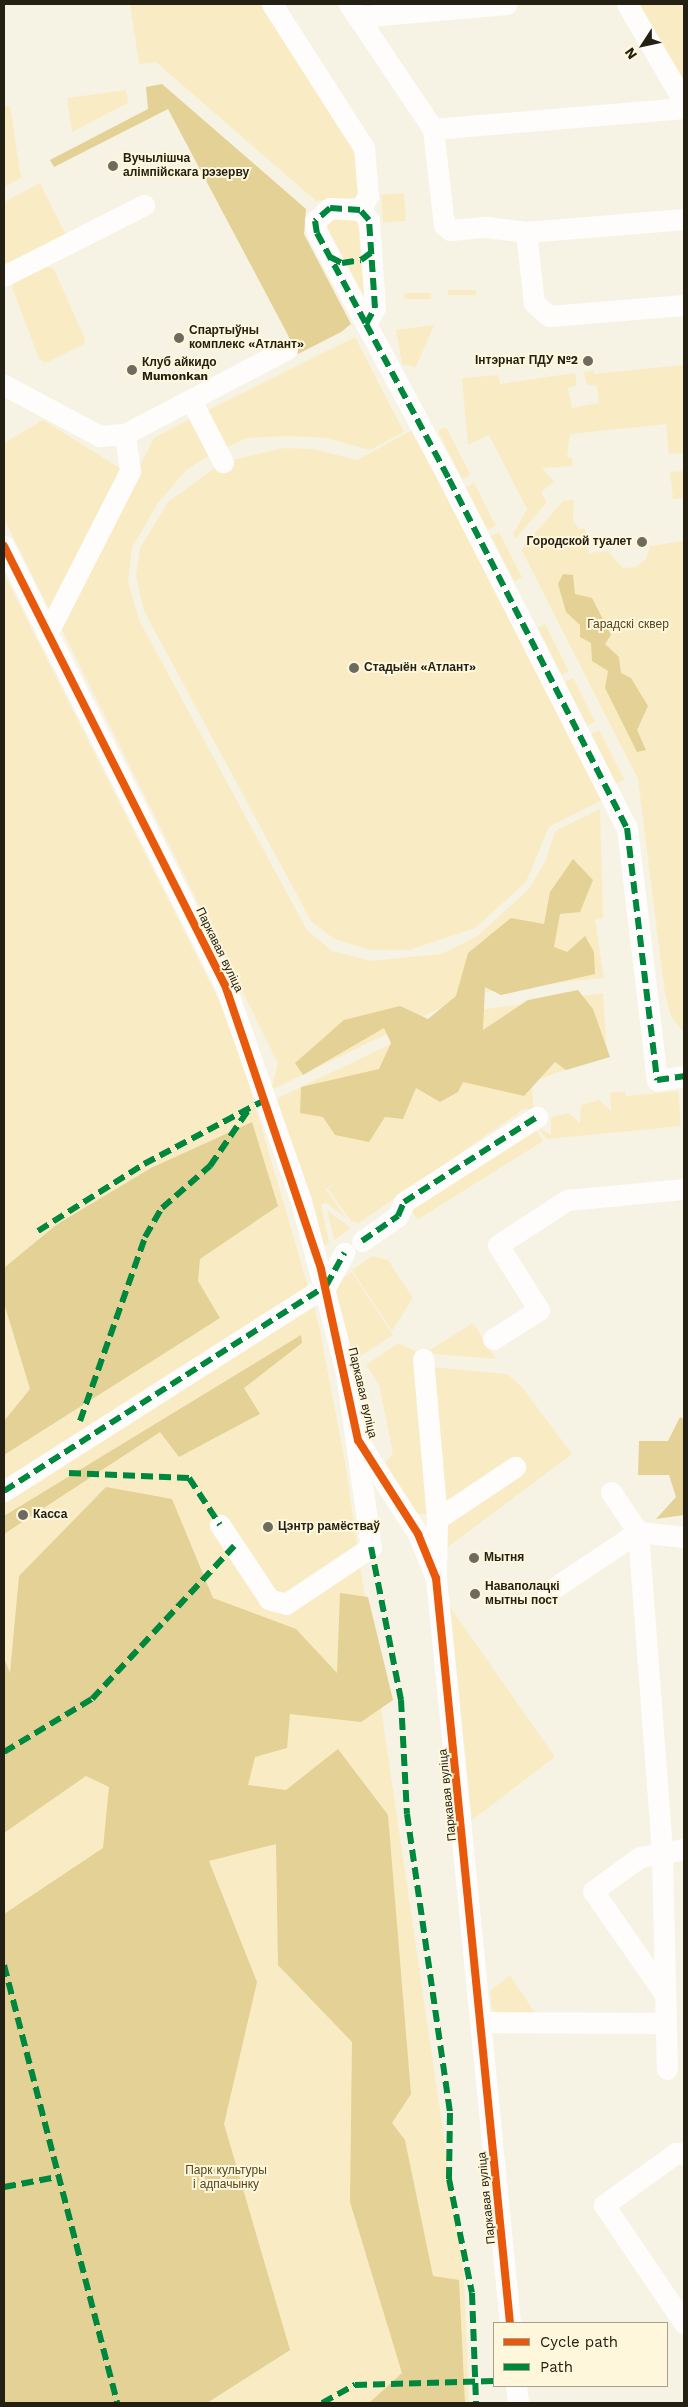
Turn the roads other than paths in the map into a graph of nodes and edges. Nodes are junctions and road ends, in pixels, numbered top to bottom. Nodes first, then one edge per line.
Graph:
1 (272, 4) edge
2 (506, 4) edge
3 (627, 4) edge
4 (353, 10) edge
5 (684, 102) edge
6 (684, 108) edge
7 (433, 129) junction
8 (144, 204) dead end
9 (360, 210) junction
10 (684, 219) edge
11 (526, 232) junction
12 (4, 276) edge
13 (684, 305) edge
14 (366, 324) junction
15 (286, 349) dead end
16 (4, 385) edge
17 (190, 400) junction
18 (125, 434) junction
19 (223, 462) dead end
20 (4, 546) edge
21 (48, 634) junction
22 (684, 1076) edge
23 (537, 1117) dead end
24 (684, 1189) edge
25 (362, 1240) dead end
26 (344, 1252) dead end
27 (326, 1286) junction
28 (493, 1339) dead end
29 (423, 1360) dead end
30 (358, 1440) junction
31 (515, 1467) dead end
32 (4, 1491) edge
33 (611, 1492) dead end
34 (438, 1519) junction
35 (220, 1525) dead end
36 (638, 1532) junction
37 (684, 1537) edge
38 (436, 1578) junction
39 (548, 1592) dead end
40 (684, 1850) edge
41 (662, 1854) junction
42 (664, 1993) junction
43 (482, 2022) junction
44 (663, 2024) junction
45 (667, 2069) dead end
46 (684, 2154) edge
47 (510, 2322) edge
48 (684, 2323) edge
49 (516, 2387) edge
50 (518, 2403) edge

1 - 9 street
2 - 4 street
3 - 5 street
4 - 7 street
6 - 7 street
7 - 11 street
8 - 12 street
9 - 14 street
9 - 14 street
10 - 11 street
11 - 13 street
14 - 22 street
15 - 17 street
16 - 18 street
17 - 18 street
17 - 19 street
18 - 21 street
20 - 21 street, Паркавая вуліца
21 - 27 street, Паркавая вуліца
23 - 25 street
24 - 28 street
26 - 27 street
27 - 30 street, Паркавая вуліца
27 - 32 street
29 - 34 street
30 - 35 street
30 - 38 street, Паркавая вуліца
31 - 34 street
33 - 36 street
34 - 38 street
36 - 37 street
36 - 39 street
36 - 41 street
38 - 43 street, Паркавая вуліца
40 - 41 street
41 - 42 street
41 - 42 street
42 - 44 street
43 - 44 street
43 - 47 street, Паркавая вуліца
44 - 45 street
46 - 48 street
49 - 50 street

